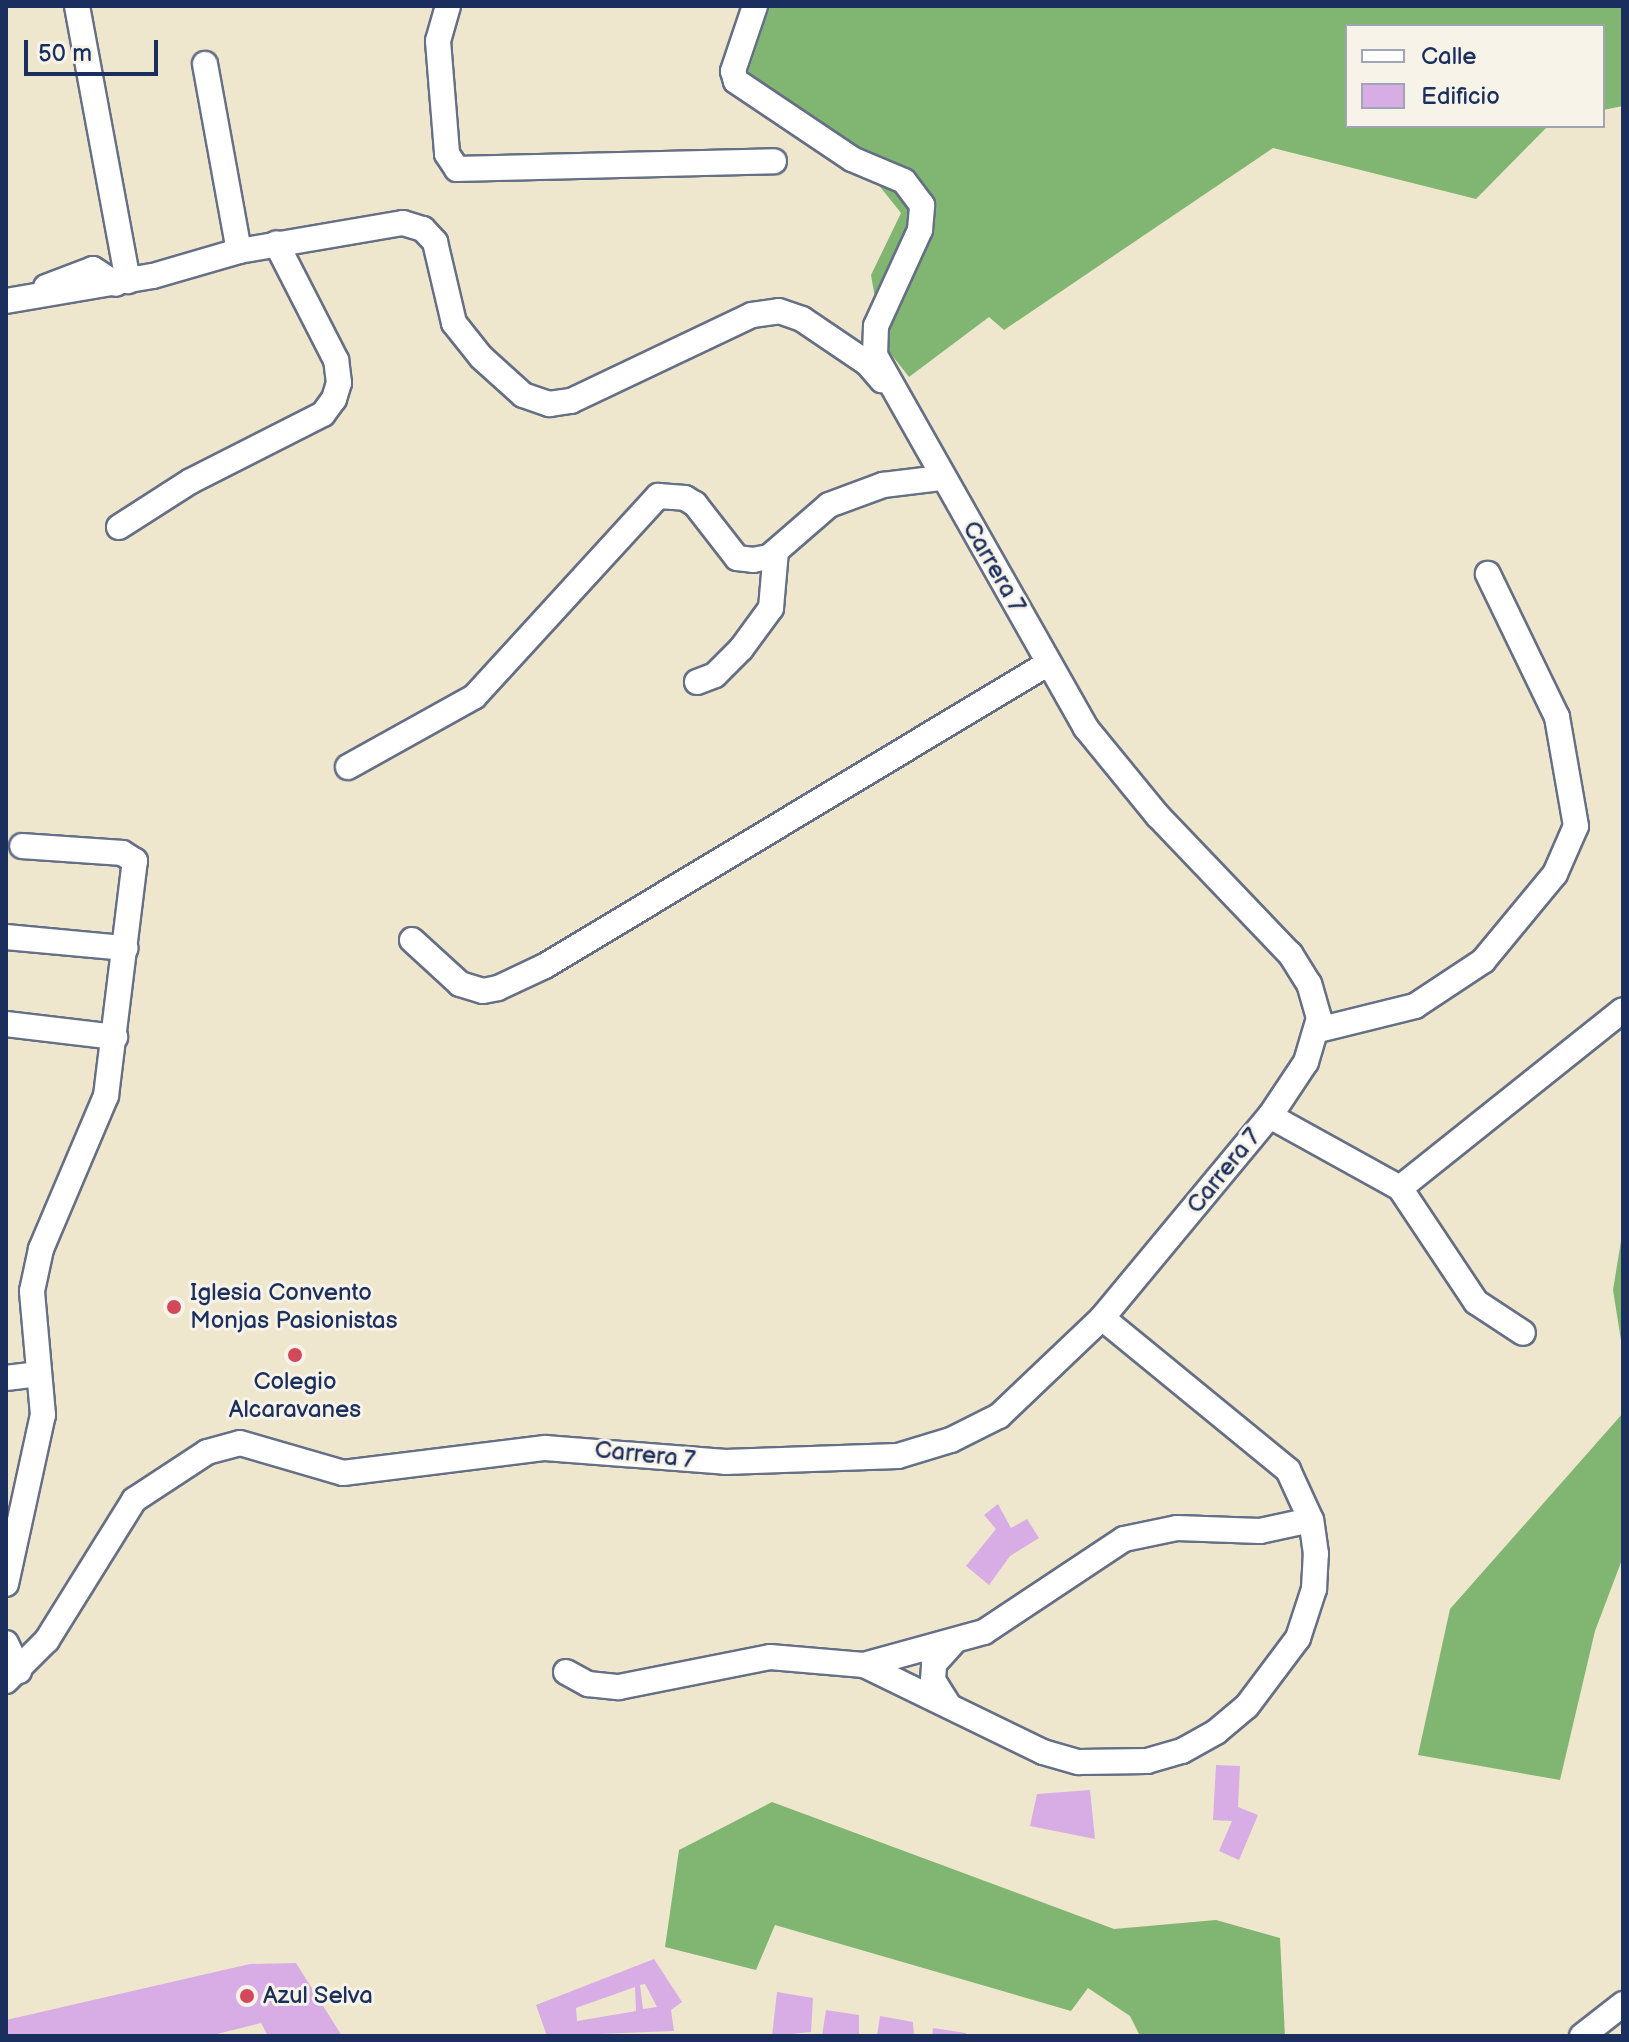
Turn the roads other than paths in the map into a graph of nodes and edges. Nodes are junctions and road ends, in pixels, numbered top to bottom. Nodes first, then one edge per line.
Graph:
1 (77, 6) edge
2 (448, 6) edge
3 (755, 6) edge
4 (205, 64) dead end
5 (774, 161) dead end
6 (276, 243) junction
7 (239, 251) junction
8 (122, 282) junction
9 (6, 301) edge
10 (896, 397) junction
11 (941, 478) junction
12 (119, 527) dead end
13 (776, 551) junction
14 (1488, 574) dead end
15 (1047, 664) junction
16 (697, 682) dead end
17 (348, 767) dead end
18 (22, 846) dead end
19 (6, 937) edge
20 (412, 940) dead end
21 (125, 948) junction
22 (1623, 1010) edge
23 (6, 1024) edge
24 (1318, 1030) junction
25 (115, 1037) junction
26 (1270, 1116) junction
27 (1400, 1188) junction
28 (1102, 1318) junction
29 (1523, 1333) dead end
30 (39, 1374) junction
31 (6, 1378) edge
32 (1311, 1520) junction
33 (6, 1584) edge
34 (6, 1643) edge
35 (952, 1644) junction
36 (864, 1665) junction
37 (566, 1672) dead end
38 (12, 1676) edge
39 (948, 1704) junction
40 (1623, 2004) edge
41 (1582, 2036) edge

1 - 8 street
2 - 5 street
3 - 10 street, Carrera 7
4 - 7 street
6 - 7 street
6 - 10 street
6 - 12 street
7 - 8 street
8 - 9 street
10 - 11 street, Carrera 7
11 - 13 street
11 - 15 street, Carrera 7
13 - 16 street
13 - 17 street
14 - 24 street
15 - 20 street
15 - 24 street, Carrera 7
18 - 21 street
19 - 21 street
21 - 25 street
22 - 27 street
23 - 25 street
24 - 26 street, Carrera 7
25 - 30 street
26 - 27 street
26 - 28 street, Carrera 7
27 - 29 street
28 - 32 street
28 - 38 street, Carrera 7
30 - 31 street
30 - 33 street
32 - 35 street
32 - 39 street
34 - 38 street
35 - 36 street
35 - 39 street
36 - 37 street
36 - 39 street
40 - 41 street

